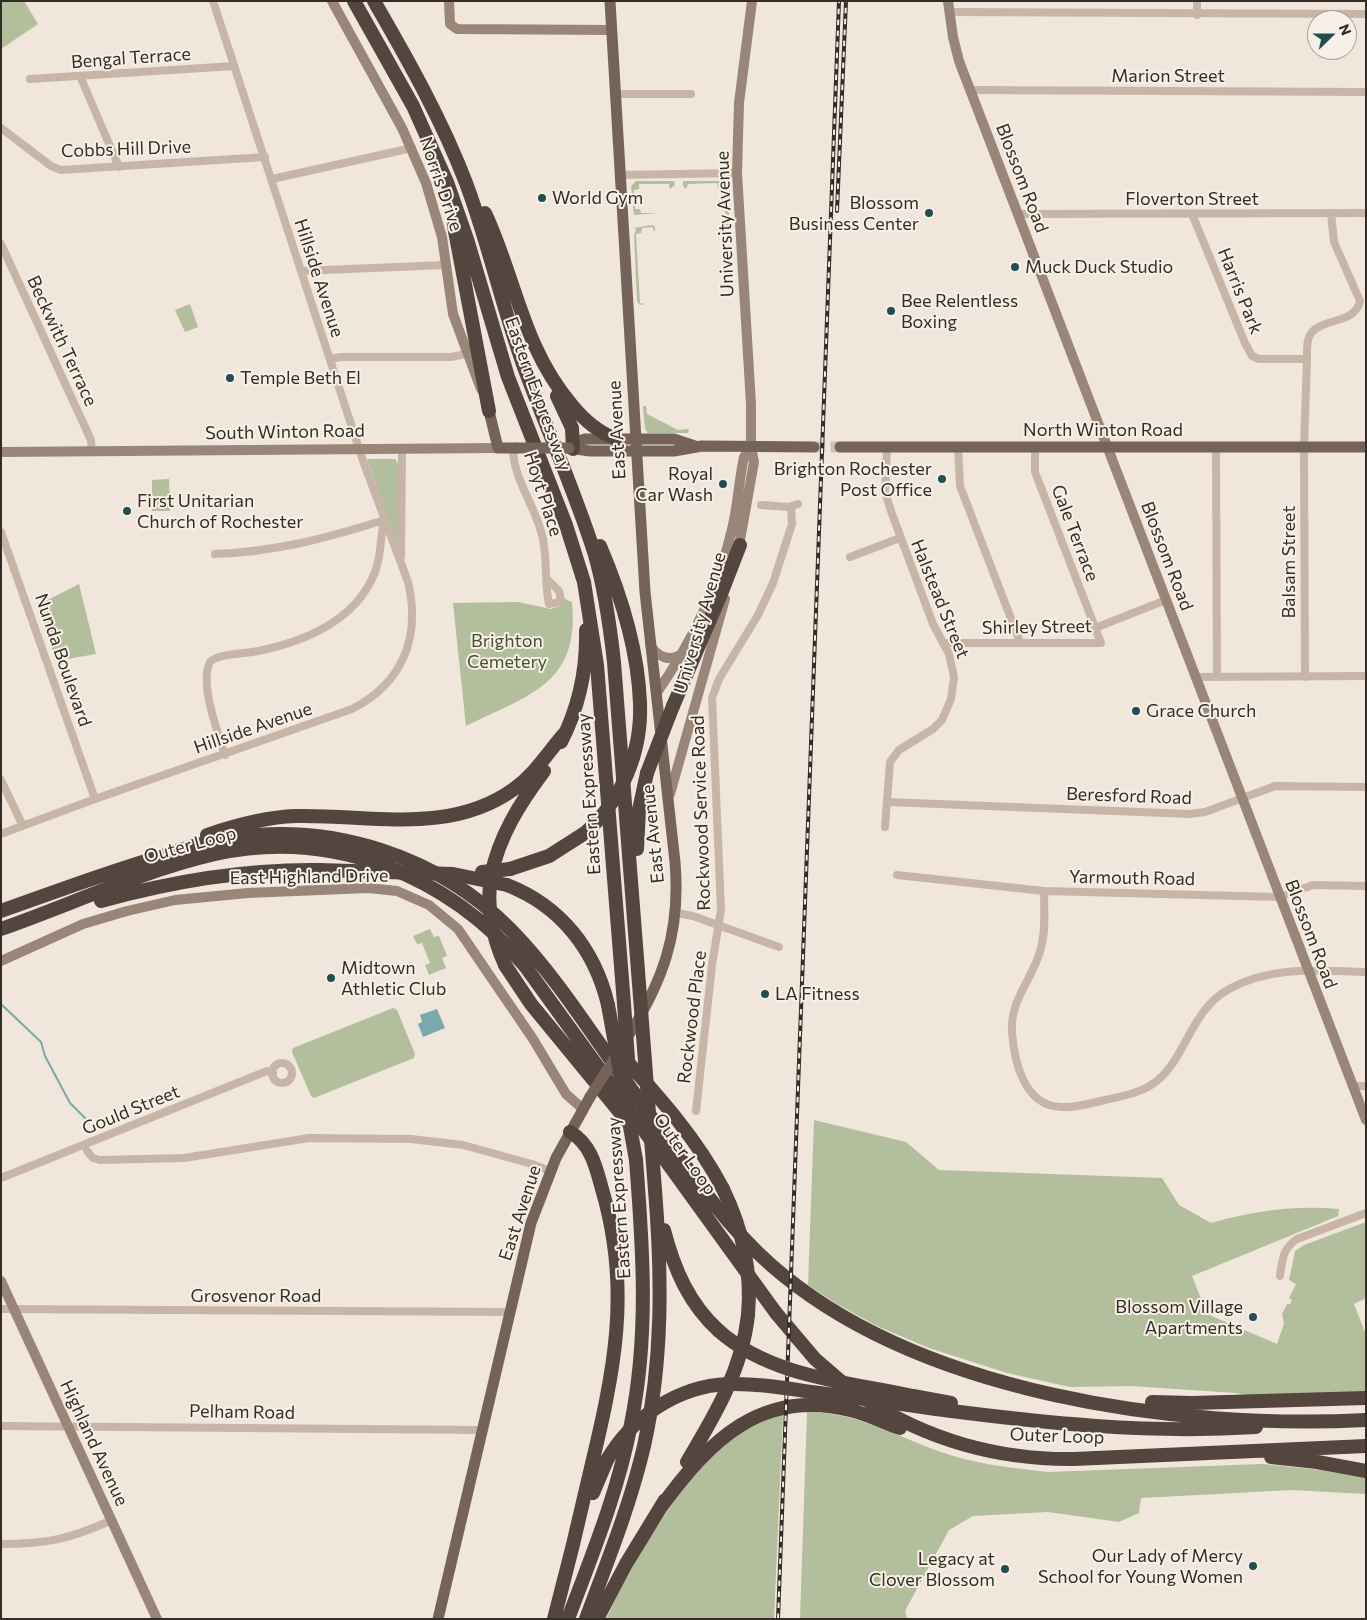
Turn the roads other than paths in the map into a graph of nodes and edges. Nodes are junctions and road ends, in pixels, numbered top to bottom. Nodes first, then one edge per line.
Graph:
1 (213, 1) edge
2 (332, 1) edge
3 (354, 1) edge
4 (374, 1) edge
5 (449, 1) edge
6 (610, 1) edge
7 (752, 1) edge
8 (948, 1) edge
9 (1197, 1) edge
10 (949, 12) junction
11 (1197, 14) junction
12 (1366, 14) edge
13 (612, 30) junction
14 (234, 66) junction
15 (80, 76) junction
16 (30, 79) dead end
17 (971, 90) junction
18 (1366, 92) edge
19 (615, 94) junction
20 (691, 94) dead end
21 (442, 126) junction
22 (1, 128) edge
23 (412, 148) junction
24 (265, 157) junction
25 (438, 160) junction
26 (119, 167) junction
27 (737, 173) junction
28 (619, 174) junction
29 (272, 179) junction
30 (1331, 213) junction
31 (1366, 213) edge
32 (1018, 214) junction
33 (1192, 214) junction
34 (1, 244) edge
35 (10, 262) junction
36 (446, 265) junction
37 (1, 266) edge
38 (301, 271) junction
39 (466, 354) junction
40 (539, 357) junction
41 (330, 359) junction
42 (1307, 359) junction
43 (489, 411) junction
44 (616, 439) junction
45 (635, 445) junction
46 (572, 447) junction
47 (751, 447) junction
48 (814, 447) tunnel mouth
49 (840, 447) tunnel mouth
50 (887, 447) junction
51 (958, 447) junction
52 (1035, 447) junction
53 (1108, 447) junction
54 (1304, 447) junction
55 (1366, 447) edge
56 (359, 448) junction
57 (402, 448) junction
58 (498, 448) junction
59 (514, 448) junction
60 (1216, 448) junction
61 (92, 451) junction
62 (1, 452) edge
63 (567, 476) junction
64 (761, 505) dead end
65 (384, 520) junction
66 (1, 532) edge
67 (900, 538) junction
68 (740, 545) junction
69 (574, 548) junction
70 (215, 554) dead end
71 (850, 557) dead end
72 (401, 562) junction
73 (547, 579) dead end
74 (1166, 600) junction
75 (1095, 628) junction
76 (1020, 642) junction
77 (650, 643) junction
78 (944, 643) junction
79 (684, 652) junction
80 (1366, 676) edge
81 (1195, 677) junction
82 (1217, 677) junction
83 (1305, 677) junction
84 (656, 694) junction
85 (565, 733) junction
86 (225, 755) junction
87 (1, 780) edge
88 (1366, 787) edge
89 (1242, 798) junction
90 (95, 799) junction
91 (887, 802) junction
92 (668, 808) junction
93 (22, 826) junction
94 (885, 826) dead end
95 (1, 834) edge
96 (116, 870) junction
97 (441, 873) junction
98 (897, 875) dead end
99 (1366, 886) edge
100 (1044, 891) junction
101 (1279, 897) junction
102 (1, 910) edge
103 (676, 913) junction
104 (635, 925) junction
105 (720, 926) junction
106 (6, 927) edge
107 (779, 947) dead end
108 (1, 961) edge
109 (538, 961) junction
110 (1308, 971) junction
111 (1366, 972) edge
112 (273, 1073) dead end
113 (1353, 1086) junction
114 (1366, 1086) edge
115 (583, 1109) junction
116 (696, 1111) dead end
117 (1366, 1120) edge
118 (570, 1132) junction
119 (87, 1151) dead end
120 (636, 1160) junction
121 (550, 1171) junction
122 (1, 1178) edge
123 (655, 1190) junction
124 (1366, 1213) edge
125 (727, 1246) junction
126 (1280, 1276) dead end
127 (1, 1281) edge
128 (1, 1309) edge
129 (14, 1309) junction
130 (510, 1312) junction
131 (1030, 1388) junction
132 (1366, 1398) edge
133 (1366, 1420) edge
134 (1352, 1421) junction
135 (1050, 1422) junction
136 (1, 1426) edge
137 (68, 1426) junction
138 (482, 1430) junction
139 (1366, 1446) edge
140 (980, 1449) junction
141 (1205, 1453) junction
142 (1366, 1471) edge
143 (661, 1506) junction
144 (112, 1520) junction
145 (1, 1544) edge
146 (565, 1580) junction
147 (157, 1619) edge
148 (438, 1619) edge
149 (554, 1619) edge
150 (568, 1619) edge
151 (586, 1619) edge
152 (597, 1619) edge

1 - 14 street, Hillside Avenue
2 - 23 street, Norris Drive
3 - 25 highway, Eastern Expressway
4 - 21 highway, Eastern Expressway
5 - 13 street
6 - 13 main road, East Avenue
7 - 27 street, University Avenue
8 - 10 street, Blossom Road
9 - 11 street
10 - 11 street
10 - 17 street, Blossom Road
11 - 12 street
13 - 19 main road, East Avenue
14 - 15 street, Bengal Terrace
14 - 24 street, Hillside Avenue
15 - 16 street, Bengal Terrace
15 - 26 street
17 - 18 street, Marion Street
17 - 32 street, Blossom Road
19 - 20 street
19 - 28 main road, East Avenue
21 - 40 highway
21 - 63 highway, Eastern Expressway
22 - 26 street, Cobbs Hill Drive
23 - 29 street
23 - 36 street, Norris Drive
24 - 26 street, Cobbs Hill Drive
24 - 29 street, Hillside Avenue
25 - 43 highway
25 - 69 highway, Eastern Expressway
27 - 28 street
27 - 47 street, University Avenue
28 - 45 main road, East Avenue
29 - 38 street, Hillside Avenue
30 - 31 street, Floverton Street
30 - 33 street, Floverton Street
30 - 42 street
32 - 33 street, Floverton Street
32 - 53 street, Blossom Road
33 - 42 street, Harris Park
34 - 35 street, Beckwith Terrace
35 - 37 street
35 - 61 street, Beckwith Terrace
36 - 38 street
36 - 39 street, Norris Drive
38 - 41 street, Hillside Avenue
39 - 41 street
39 - 43 street, Norris Drive
40 - 44 highway
40 - 46 highway
41 - 56 street, Hillside Avenue
42 - 54 street
43 - 58 main road, Norris Drive
44 - 45 main road, South Winton Road
44 - 46 main road, South Winton Road
45 - 46 main road, South Winton Road
45 - 47 main road, South Winton Road
45 - 77 main road, East Avenue
46 - 59 main road, South Winton Road, bridge
47 - 48 main road
47 - 68 street, University Avenue
47 - 79 street, University Avenue
49 - 50 main road, North Winton Road
50 - 51 main road, North Winton Road
50 - 67 street, Halstead Street
51 - 52 main road, North Winton Road
51 - 76 street
52 - 53 main road, North Winton Road
52 - 75 street, Gale Terrace
53 - 60 main road, North Winton Road
53 - 74 street, Blossom Road
54 - 55 main road, North Winton Road
54 - 60 main road, North Winton Road
54 - 83 street, Balsam Street
56 - 57 street, South Winton Road
56 - 61 street, South Winton Road
56 - 65 street, Hillside Avenue
57 - 58 street, South Winton Road
57 - 72 street, Hillside Avenue
58 - 59 main road, South Winton Road
59 - 73 street, Hoyt Place
60 - 82 street
61 - 62 street, South Winton Road
63 - 97 highway, bridge
63 - 104 highway, Eastern Expressway
64 - 105 street, Rockwood Service Road
65 - 70 street
65 - 72 street, Hillside Avenue
65 - 86 street
66 - 90 street, Nunda Boulevard
67 - 71 street
67 - 78 street, Halstead Street
68 - 92 street, University Avenue
68 - 104 highway, bridge
69 - 85 highway
69 - 120 highway, Eastern Expressway, bridge
72 - 86 street, Hillside Avenue
74 - 75 street, Shirley Street
74 - 81 street, Blossom Road
75 - 76 street, Shirley Street
76 - 78 street, Shirley Street
77 - 79 street
77 - 84 main road, East Avenue
78 - 91 street, Halstead Street
79 - 84 street, University Avenue
80 - 83 street
81 - 82 street
81 - 89 street, Blossom Road
82 - 83 street
84 - 92 main road, East Avenue
85 - 96 highway
85 - 125 highway, bridge
86 - 90 street, Hillside Avenue
87 - 93 street
88 - 89 street, Beresford Road
89 - 91 street, Beresford Road
89 - 101 street, Blossom Road
90 - 93 street, Hillside Avenue
91 - 94 street, Halstead Street
92 - 103 main road, East Avenue
93 - 95 street, Hillside Avenue
96 - 102 highway, Outer Loop
96 - 109 highway, Outer Loop
97 - 106 highway, bridge
97 - 120 highway, bridge
98 - 100 street, Yarmouth Road
99 - 101 street, Yarmouth Road
100 - 101 street, Yarmouth Road
100 - 110 street
101 - 110 street, Blossom Road
103 - 105 street
103 - 115 main road, East Avenue, bridge
104 - 123 highway, Eastern Expressway, bridge
105 - 107 street
105 - 116 street, Rockwood Place
106 - 125 highway, Outer Loop
108 - 115 street, East Highland Drive
109 - 131 highway, Outer Loop
109 - 143 highway, bridge
110 - 111 street
110 - 113 street, Blossom Road
112 - 122 street, Gould Street
113 - 114 street
113 - 117 street, Blossom Road
115 - 118 main road, East Avenue
118 - 121 main road, East Avenue
118 - 146 highway
119 - 121 street
120 - 150 highway, Eastern Expressway
121 - 130 main road, East Avenue
123 - 135 highway, bridge
123 - 151 highway, Eastern Expressway
124 - 126 street
125 - 140 highway, Outer Loop
127 - 129 street, Highland Avenue
128 - 129 street, Grosvenor Road
129 - 130 street, Grosvenor Road
129 - 137 street, Highland Avenue
130 - 138 main road, East Avenue
131 - 132 highway
131 - 134 highway, Outer Loop
133 - 134 highway, Outer Loop
134 - 135 highway
135 - 146 highway, bridge
136 - 137 street, Pelham Road
137 - 138 street, Pelham Road
137 - 144 street, Highland Avenue
138 - 148 main road, East Avenue
139 - 141 highway, Outer Loop
140 - 141 highway, Outer Loop
140 - 143 highway
141 - 142 highway
143 - 152 highway
144 - 145 street
144 - 147 street, Highland Avenue
146 - 149 highway

